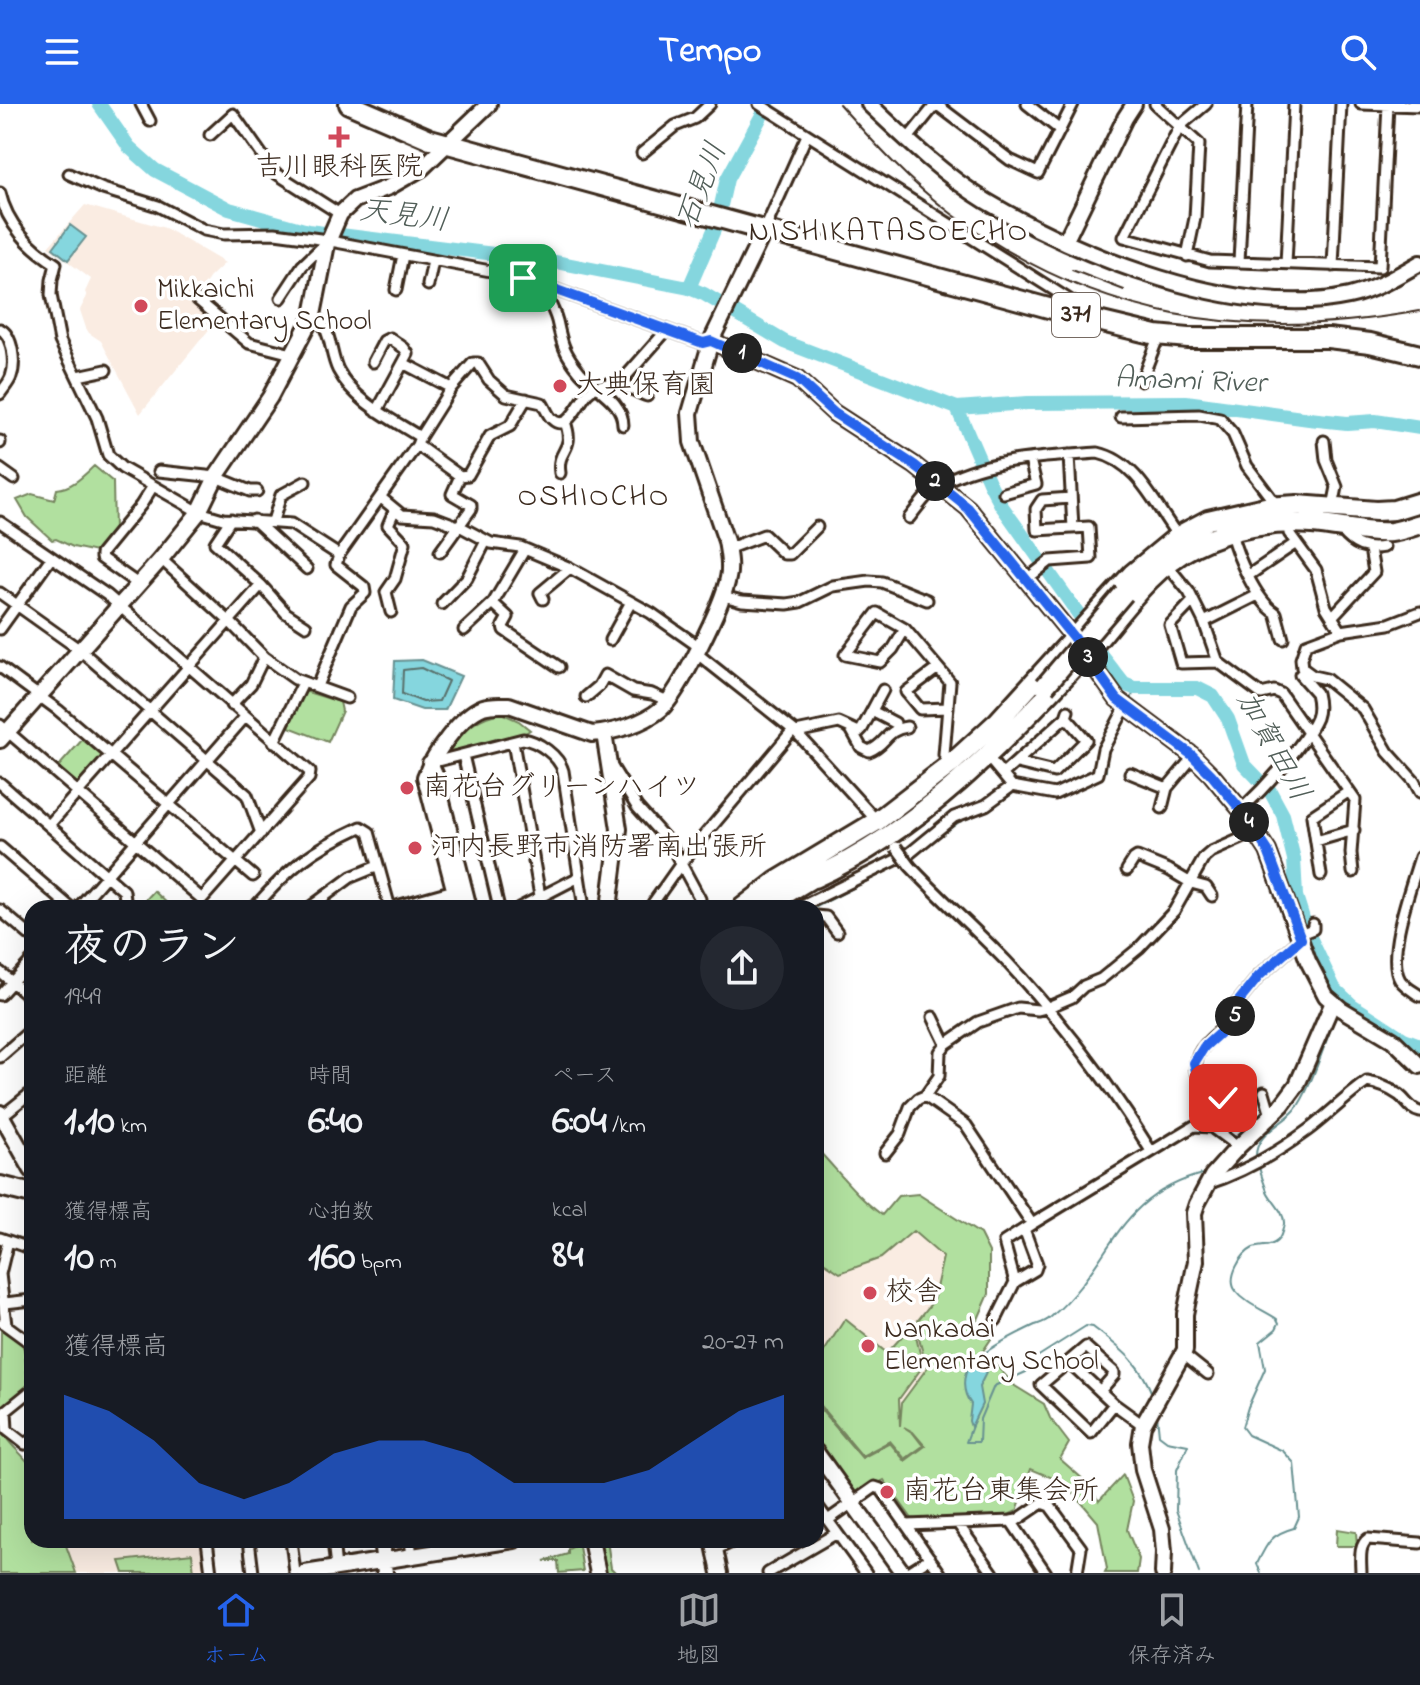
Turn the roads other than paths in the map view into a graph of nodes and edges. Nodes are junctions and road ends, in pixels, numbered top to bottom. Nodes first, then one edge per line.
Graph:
1 (141, 104) edge
2 (349, 104) edge
3 (489, 104) edge
4 (710, 104) edge
5 (759, 104) edge
6 (869, 104) edge
7 (1027, 104) edge
8 (1073, 104) edge
9 (1134, 104) edge
10 (1155, 104) edge
11 (1206, 104) edge
12 (1247, 104) edge
13 (1294, 104) edge
14 (1341, 104) edge
15 (1361, 104) edge
16 (1388, 105) edge
17 (1420, 106) edge
18 (150, 121) dead end
19 (1180, 126) junction
20 (1060, 130) junction
21 (210, 135) dead end
22 (807, 135) junction
23 (906, 141) junction
24 (450, 144) junction
25 (642, 153) dead end
26 (69, 174) dead end
27 (0, 193) edge
28 (339, 217) junction
29 (765, 229) junction
30 (328, 240) junction
31 (1065, 242) junction
32 (403, 255) junction
33 (1187, 256) junction
34 (433, 261) junction
35 (1239, 262) junction
36 (1420, 263) edge
37 (1286, 264) junction
38 (1333, 266) junction
39 (428, 285) dead end
40 (541, 285) junction
41 (396, 290) dead end
42 (281, 298) dead end
43 (198, 300) dead end
44 (313, 315) junction
45 (1085, 318) junction
46 (0, 329) edge
47 (666, 331) junction
48 (1159, 335) junction
49 (711, 341) junction
50 (292, 354) junction
51 (1420, 355) edge
52 (373, 362) dead end
53 (403, 363) junction
54 (106, 370) dead end
55 (78, 376) junction
56 (1141, 381) dead end
57 (620, 383) junction
58 (596, 387) junction
59 (451, 388) junction
60 (0, 394) edge
61 (647, 396) dead end
62 (526, 399) junction
63 (377, 411) junction
64 (1121, 417) dead end
65 (565, 422) junction
66 (623, 425) dead end
67 (418, 441) junction
68 (1324, 441) dead end
69 (1069, 455) junction
70 (1030, 460) junction
71 (0, 469) edge
72 (159, 471) dead end
73 (560, 473) dead end
74 (460, 476) junction
75 (216, 477) junction
76 (14, 479) dead end
77 (305, 482) dead end
78 (940, 485) junction
79 (153, 486) junction
80 (257, 491) dead end
81 (1004, 493) dead end
82 (380, 497) junction
83 (1071, 498) junction
84 (1420, 502) edge
85 (1277, 506) junction
86 (1333, 507) junction
87 (394, 511) junction
88 (199, 512) junction
89 (909, 518) dead end
90 (231, 519) junction
91 (254, 520) junction
92 (273, 521) junction
93 (0, 522) edge
94 (1289, 523) junction
95 (1420, 524) edge
96 (459, 526) junction
97 (817, 527) dead end
98 (1339, 527) junction
99 (1073, 528) junction
100 (1231, 533) junction
101 (1178, 536) junction
102 (486, 541) junction
103 (1296, 543) junction
104 (1384, 547) dead end
105 (525, 549) junction
106 (727, 549) junction
107 (1370, 549) junction
108 (440, 552) dead end
109 (339, 555) junction
110 (51, 558) junction
111 (161, 559) junction
112 (1167, 565) junction
113 (570, 568) junction
114 (307, 569) dead end
115 (1249, 575) junction
116 (1030, 577) junction
117 (138, 584) junction
118 (261, 585) junction
119 (0, 593) edge
120 (1258, 595) junction
121 (723, 596) junction
122 (543, 599) dead end
123 (927, 600) dead end
124 (1193, 601) junction
125 (631, 602) junction
126 (493, 603) junction
127 (442, 604) dead end
128 (17, 605) junction
129 (118, 605) junction
130 (391, 612) dead end
131 (1420, 612) edge
132 (1332, 617) junction
133 (229, 621) junction
134 (1204, 622) junction
135 (306, 626) dead end
136 (0, 629) edge
137 (905, 629) junction
138 (464, 630) dead end
139 (1341, 631) junction
140 (1073, 637) junction
141 (1283, 639) dead end
142 (610, 640) dead end
143 (697, 649) junction
144 (80, 650) junction
145 (1086, 654) junction
146 (264, 657) junction
147 (1218, 662) junction
148 (1301, 662) junction
149 (0, 667) edge
150 (191, 667) junction
151 (559, 667) dead end
152 (938, 668) junction
153 (303, 683) junction
154 (317, 686) junction
155 (883, 690) dead end
156 (40, 695) junction
157 (586, 697) dead end
158 (347, 698) dead end
159 (668, 701) junction
160 (231, 705) junction
161 (948, 708) junction
162 (1125, 708) junction
163 (152, 711) junction
164 (872, 711) junction
165 (245, 717) junction
166 (895, 723) dead end
167 (907, 727) dead end
168 (851, 729) junction
169 (794, 731) junction
170 (3, 732) edge
171 (604, 733) junction
172 (1307, 733) junction
173 (274, 742) junction
174 (513, 742) junction
175 (463, 755) junction
176 (986, 755) junction
177 (111, 757) junction
178 (1193, 757) junction
179 (206, 760) junction
180 (430, 763) junction
181 (609, 763) junction
182 (1017, 763) junction
183 (951, 764) junction
184 (1004, 773) junction
185 (1130, 773) dead end
186 (0, 783) edge
187 (941, 783) junction
188 (1012, 786) junction
189 (1167, 788) junction
190 (80, 792) junction
191 (1348, 792) junction
192 (1420, 792) edge
193 (168, 804) junction
194 (1162, 808) dead end
195 (1241, 810) junction
196 (881, 818) junction
197 (49, 825) junction
198 (1354, 830) junction
199 (1256, 832) junction
200 (261, 833) junction
201 (859, 833) junction
202 (137, 840) junction
203 (1316, 841) junction
204 (892, 842) junction
205 (0, 847) edge
206 (1420, 857) edge
207 (849, 861) junction
208 (237, 862) junction
209 (682, 862) junction
210 (378, 866) junction
211 (1127, 870) dead end
212 (1353, 872) dead end
213 (1321, 875) dead end
214 (106, 876) junction
215 (253, 876) dead end
216 (579, 877) junction
217 (814, 878) junction
218 (1191, 883) junction
219 (459, 891) junction
220 (540, 896) junction
221 (1212, 896) dead end
222 (700, 899) dead end
223 (62, 900) edge
224 (85, 900) edge
225 (125, 900) edge
226 (259, 900) edge
227 (320, 900) edge
228 (388, 900) edge
229 (427, 900) edge
230 (459, 900) edge
231 (464, 900) edge
232 (497, 900) edge
233 (533, 900) edge
234 (583, 900) edge
235 (610, 900) edge
236 (655, 900) edge
237 (752, 900) edge
238 (763, 900) edge
239 (789, 900) edge
240 (790, 900) edge
241 (795, 900) edge
242 (0, 910) edge
243 (824, 917) edge
244 (24, 930) edge
245 (837, 932) dead end
246 (1306, 932) junction
247 (24, 969) edge
248 (0, 972) edge
249 (12, 982) junction
250 (24, 992) edge
251 (0, 995) edge
252 (1420, 996) edge
253 (1333, 1002) junction
254 (1046, 1008) junction
255 (933, 1017) dead end
256 (24, 1036) edge
257 (946, 1044) junction
258 (0, 1057) edge
259 (1420, 1066) edge
260 (1264, 1092) dead end
261 (925, 1096) junction
262 (24, 1098) edge
263 (1420, 1112) edge
264 (1273, 1113) junction
265 (1, 1115) edge
266 (1222, 1134) junction
267 (1238, 1147) junction
268 (1151, 1151) junction
269 (24, 1152) edge
270 (885, 1153) dead end
271 (1207, 1184) junction
272 (0, 1186) edge
273 (24, 1192) edge
274 (1028, 1226) junction
275 (4, 1240) edge
276 (24, 1246) edge
277 (1015, 1282) junction
278 (24, 1301) edge
279 (5, 1303) junction
280 (996, 1320) dead end
281 (3, 1324) edge
282 (24, 1337) edge
283 (1183, 1354) junction
284 (1069, 1362) junction
285 (1208, 1374) dead end
286 (1100, 1391) junction
287 (24, 1396) edge
288 (1114, 1404) junction
289 (1143, 1425) junction
290 (24, 1443) edge
291 (824, 1463) edge
292 (854, 1503) junction
293 (824, 1515) edge
294 (828, 1520) junction
295 (1011, 1521) junction
296 (958, 1524) junction
297 (907, 1525) junction
298 (837, 1533) junction
299 (824, 1541) edge
300 (1420, 1543) edge
301 (208, 1548) edge
302 (250, 1548) edge
303 (292, 1548) edge
304 (334, 1548) edge
305 (411, 1548) edge
306 (443, 1548) edge
307 (585, 1548) edge
308 (593, 1548) edge
309 (715, 1548) edge
310 (811, 1548) edge
311 (412, 1556) junction
312 (930, 1558) junction
313 (384, 1567) edge
314 (336, 1568) junction
315 (861, 1571) edge
316 (211, 1573) edge
317 (253, 1573) edge
318 (295, 1573) edge
319 (305, 1573) edge
320 (590, 1573) edge
321 (598, 1573) edge
322 (720, 1573) edge
323 (768, 1573) edge
324 (905, 1573) edge
325 (940, 1573) edge
326 (993, 1573) edge
327 (1046, 1573) edge
328 (1077, 1573) edge
329 (1163, 1573) edge
330 (1361, 1573) edge

1 - 18 street
2 - 24 highway, 371
3 - 24 street
4 - 25 street
5 - 22 street
6 - 23 street
7 - 20 street
8 - 20 street
9 - 31 street
10 - 19 street
11 - 19 street
12 - 35 street
13 - 37 street
14 - 38 street
15 - 16 street
16 - 17 street
16 - 38 street
19 - 33 street
19 - 33 street
20 - 23 street
21 - 28 street
22 - 29 street
22 - 45 street
23 - 31 street
24 - 28 street
24 - 29 highway, 371
26 - 30 street
27 - 55 street
28 - 30 street
29 - 45 highway, 371
29 - 49 street
30 - 32 street
30 - 42 street
30 - 44 street
31 - 36 street
32 - 34 street
32 - 41 street
33 - 35 street
34 - 39 street
34 - 40 street
35 - 37 street
37 - 38 street
40 - 47 street
40 - 58 street
43 - 50 street
44 - 50 street
44 - 63 street
45 - 48 highway, 371
46 - 60 street
47 - 49 street
47 - 57 street
48 - 51 highway, 371
48 - 56 street
49 - 78 street
49 - 106 street
50 - 75 street
52 - 53 street
53 - 59 street
53 - 63 street
54 - 55 street
55 - 79 street
57 - 58 street
57 - 61 street
58 - 65 street
58 - 66 street
59 - 62 street
59 - 67 street
62 - 65 street
62 - 74 street
63 - 67 street
64 - 85 street
65 - 73 street
67 - 74 street
67 - 82 street
68 - 86 street
69 - 70 street
69 - 83 street
69 - 101 street
70 - 78 street
70 - 81 street
71 - 76 street
72 - 75 street
74 - 96 street
75 - 80 street
75 - 88 street
77 - 92 street
78 - 89 street
78 - 116 street
79 - 88 street
79 - 117 street
82 - 87 street
82 - 109 street
83 - 99 street
83 - 99 street
84 - 86 highway
85 - 86 highway
85 - 101 highway
87 - 96 street
87 - 130 street
88 - 90 street
88 - 111 street
90 - 91 street
90 - 118 street
91 - 92 street
91 - 114 street
92 - 109 street
93 - 110 street
94 - 98 highway
94 - 100 highway
94 - 103 street
95 - 98 highway
95 - 187 highway, bridge
96 - 102 street
96 - 108 street
97 - 106 street
98 - 107 street
99 - 116 street
100 - 112 highway
100 - 115 street
101 - 140 highway
102 - 105 street
102 - 127 street
103 - 115 street
103 - 132 street
104 - 107 street
105 - 113 street
105 - 126 street
106 - 121 street
107 - 132 street
109 - 154 street
110 - 128 street
110 - 129 street
111 - 117 street
111 - 133 street
112 - 124 street
112 - 145 highway
113 - 122 street
113 - 125 street
115 - 120 street
116 - 140 street
117 - 129 street
118 - 133 street
118 - 135 street
119 - 128 street
120 - 134 street
120 - 141 street
121 - 123 street
121 - 143 street
124 - 134 street
124 - 147 street
125 - 142 street
125 - 143 street
126 - 138 street
126 - 151 street
128 - 136 street
128 - 144 street
129 - 144 street
129 - 150 street
131 - 139 street
132 - 139 street
133 - 146 street
133 - 150 street
134 - 147 street
137 - 137 street
137 - 152 street
139 - 148 street
140 - 145 street
140 - 183 highway
143 - 159 street
143 - 169 street
144 - 156 street
144 - 163 street
145 - 162 street
145 - 176 highway
146 - 153 street
146 - 160 street
147 - 172 street
148 - 172 street
148 - 192 street
149 - 156 street
150 - 160 street
150 - 163 street
152 - 161 street
152 - 161 street
153 - 154 street
153 - 173 street
154 - 158 street
155 - 164 street
156 - 170 street
156 - 177 street
157 - 159 street
159 - 171 street
160 - 165 street
161 - 183 street
162 - 178 street
162 - 188 street
163 - 177 street
163 - 179 street
164 - 166 street
164 - 168 street
165 - 173 street
165 - 179 street
167 - 168 street
168 - 169 street
169 - 196 street
169 - 209 street
170 - 190 street
171 - 180 street
171 - 181 street
172 - 191 street
172 - 195 street
173 - 200 street
174 - 175 street
174 - 216 street
174 - 220 street
175 - 180 street
175 - 232 street
176 - 184 street
176 - 204 highway
177 - 190 street
177 - 193 street
178 - 189 street
178 - 195 street
179 - 193 street
179 - 200 street
180 - 219 street
181 - 209 street
181 - 235 street
182 - 182 street
182 - 184 street
183 - 196 highway
184 - 188 street
185 - 189 street
186 - 197 street
187 - 196 highway
187 - 217 highway
188 - 241 street
189 - 194 street
190 - 197 street
190 - 202 street
191 - 198 street
191 - 203 street
193 - 202 street
193 - 208 street
195 - 199 street
196 - 201 highway
197 - 214 street
198 - 203 street
198 - 212 street
199 - 218 street
199 - 246 street
200 - 208 street
201 - 237 highway
201 - 238 highway
202 - 208 street
202 - 214 street
203 - 213 street
204 - 207 highway
204 - 254 street, bridge
205 - 223 street
206 - 252 street
207 - 217 highway
207 - 240 highway
208 - 215 street
209 - 222 street
209 - 236 street
210 - 226 street
210 - 227 street
210 - 228 street
211 - 218 street
214 - 224 street
214 - 225 street
216 - 220 street
216 - 234 street
217 - 239 highway
218 - 221 street
218 - 254 street
219 - 229 street
219 - 230 street
219 - 231 street
220 - 233 street
242 - 244 street
243 - 245 street
246 - 253 street
246 - 266 street
247 - 249 street
248 - 249 street
249 - 250 street
249 - 251 street
253 - 259 street
253 - 264 street
254 - 257 street
254 - 268 street
255 - 257 street
256 - 258 street
257 - 261 street
260 - 264 street
261 - 270 street
261 - 274 street
262 - 265 street
263 - 271 street
264 - 267 street
265 - 269 street
266 - 267 street
266 - 268 street
267 - 271 street
268 - 274 street
271 - 283 street
272 - 273 highway
274 - 277 street
274 - 277 street
275 - 276 street
275 - 279 street
277 - 280 street
278 - 279 street
279 - 281 street
281 - 282 street
283 - 285 street
283 - 289 street
284 - 286 street
284 - 286 street
284 - 288 street
286 - 288 street
287 - 290 street
288 - 289 street
289 - 329 street
291 - 292 street
292 - 294 street
292 - 297 street
292 - 324 street
293 - 294 street
294 - 298 street
295 - 296 street
295 - 327 street
295 - 328 street
296 - 297 street
296 - 326 street
297 - 312 street
298 - 299 street
298 - 315 street
300 - 330 street
301 - 316 street
302 - 317 street
303 - 318 street
304 - 314 street
305 - 311 street
306 - 311 street
307 - 320 street
308 - 321 street
309 - 322 street
310 - 323 street
311 - 313 street
312 - 324 street
312 - 325 street
313 - 314 street
314 - 319 street

